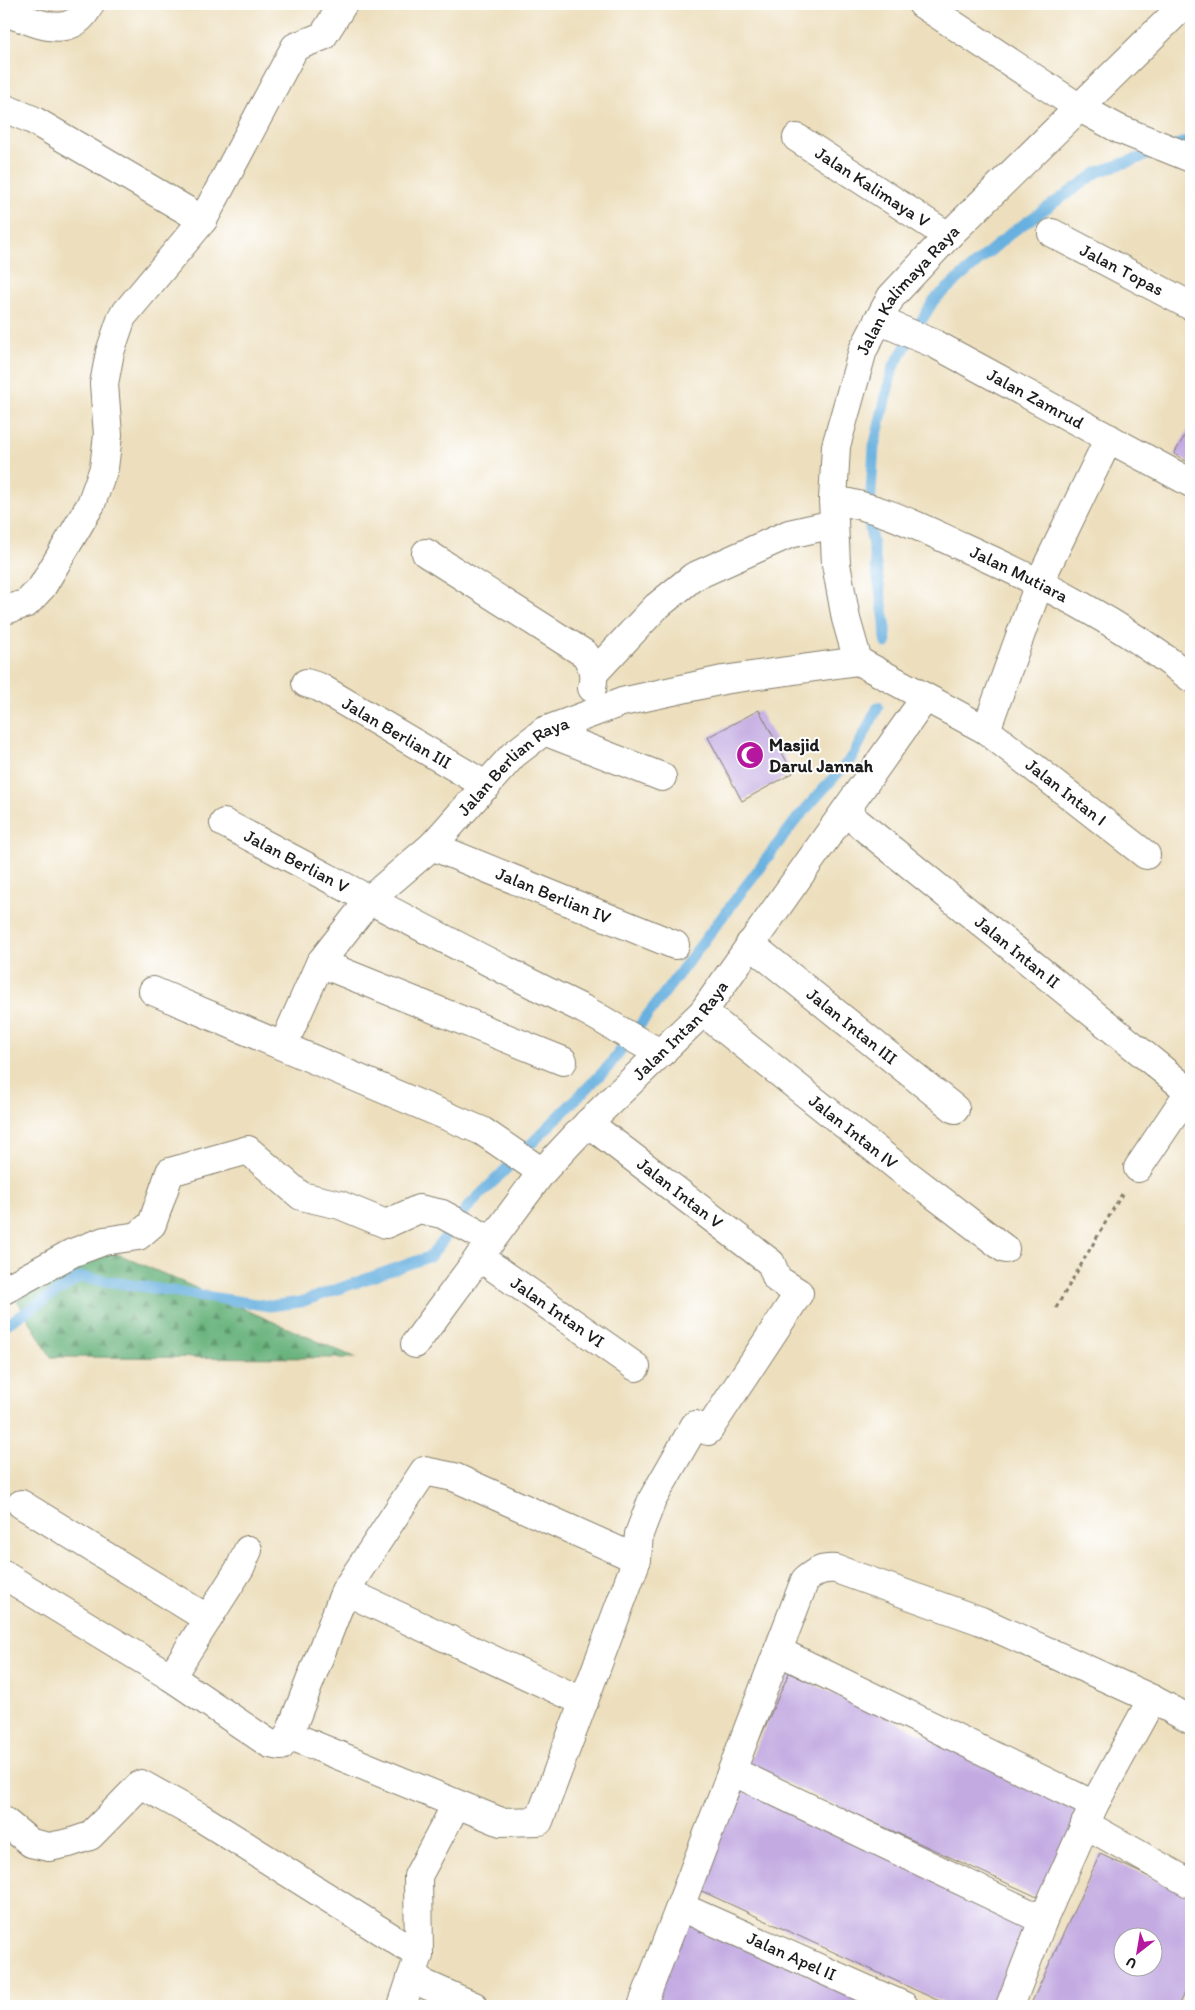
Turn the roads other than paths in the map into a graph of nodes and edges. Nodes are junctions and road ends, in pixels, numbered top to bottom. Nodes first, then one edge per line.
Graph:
1 (90, 4) edge
2 (343, 4) edge
3 (922, 4) edge
4 (1184, 4) edge
5 (4, 12) edge
6 (1078, 107) junction
7 (4, 108) edge
8 (797, 138) dead end
9 (1191, 158) edge
10 (203, 220) junction
11 (1052, 233) dead end
12 (948, 236) junction
13 (1191, 306) edge
14 (902, 329) junction
15 (1110, 438) junction
16 (1191, 483) edge
17 (833, 512) junction
18 (426, 553) dead end
19 (1040, 581) junction
20 (4, 608) edge
21 (861, 663) junction
22 (594, 673) junction
23 (1191, 678) edge
24 (306, 683) dead end
25 (915, 692) junction
26 (576, 718) junction
27 (986, 730) junction
28 (544, 731) junction
29 (662, 777) dead end
30 (487, 786) junction
31 (845, 812) junction
32 (224, 823) dead end
33 (432, 846) junction
34 (1146, 855) dead end
35 (370, 899) junction
36 (750, 944) junction
37 (674, 945) dead end
38 (320, 962) junction
39 (153, 991) dead end
40 (704, 1012) junction
41 (283, 1046) junction
42 (654, 1050) junction
43 (563, 1061) dead end
44 (1190, 1091) edge
45 (955, 1109) dead end
46 (588, 1123) junction
47 (537, 1168) junction
48 (1138, 1168) road end
49 (479, 1241) junction
50 (1005, 1249) dead end
51 (4, 1290) edge
52 (415, 1344) dead end
53 (636, 1367) dead end
54 (21, 1504) dead end
55 (248, 1550) dead end
56 (637, 1559) junction
57 (4, 1575) edge
58 (345, 1591) junction
59 (208, 1619) junction
60 (778, 1651) junction
61 (171, 1677) junction
62 (1152, 1698) junction
63 (584, 1702) junction
64 (1191, 1720) edge
65 (289, 1736) junction
66 (732, 1771) junction
67 (456, 1805) junction
68 (1090, 1814) junction
69 (4, 1821) edge
70 (1191, 1884) edge
71 (680, 1907) junction
72 (1043, 1920) junction
73 (415, 1967) junction
74 (402, 2006) edge
75 (474, 2006) edge
76 (642, 2006) edge
77 (904, 2006) edge
78 (1010, 2006) edge

1 - 5 street
2 - 10 street
3 - 6 street
4 - 6 street, Jalan Kalimaya Raya
6 - 9 street
6 - 12 street, Jalan Kalimaya Raya
7 - 10 street
8 - 12 street, Jalan Kalimaya V
10 - 20 street
11 - 13 street, Jalan Topas
12 - 14 street, Jalan Kalimaya Raya
14 - 15 street, Jalan Zamrud
14 - 17 street, Jalan Kalimaya Raya
15 - 16 street, Jalan Zamrud
15 - 19 street
17 - 19 street, Jalan Mutiara
17 - 21 street, Jalan Kalimaya Raya
17 - 22 street
18 - 22 street
19 - 23 street, Jalan Mutiara
19 - 27 street
21 - 25 street, Jalan Intan I
21 - 26 street, Jalan Berlian Raya
22 - 26 street
24 - 30 street, Jalan Berlian III
25 - 27 street, Jalan Intan I
25 - 31 street, Jalan Intan Raya
26 - 28 street, Jalan Berlian Raya
27 - 34 street, Jalan Intan I
28 - 29 street
28 - 30 street, Jalan Berlian Raya
30 - 33 street, Jalan Berlian Raya
31 - 36 street, Jalan Intan Raya
31 - 44 street, Jalan Intan II
32 - 35 street, Jalan Berlian V
33 - 35 street, Jalan Berlian Raya
33 - 37 street, Jalan Berlian IV
35 - 38 street, Jalan Berlian Raya
35 - 42 street, Jalan Berlian V
36 - 40 street, Jalan Intan Raya
36 - 45 street, Jalan Intan III
38 - 41 street, Jalan Berlian Raya
38 - 43 street
39 - 41 street
40 - 42 street, Jalan Intan Raya
40 - 50 street, Jalan Intan IV
41 - 47 street
42 - 46 street, Jalan Intan Raya
44 - 48 street
46 - 47 street, Jalan Intan Raya
46 - 56 street, Jalan Intan V
47 - 49 street, Jalan Intan Raya
49 - 51 street, Jalan Intan VI
49 - 52 street, Jalan Intan Raya
49 - 53 street, Jalan Intan VI
54 - 59 street
55 - 59 street
56 - 58 street
56 - 63 street
57 - 61 street
58 - 63 street
58 - 65 street
59 - 61 street
60 - 62 street
60 - 66 street
60 - 68 street
61 - 65 street
62 - 64 street
62 - 68 street
63 - 67 street
65 - 67 street
66 - 71 street
66 - 72 street
67 - 73 street
68 - 70 street
68 - 72 street
69 - 73 street
71 - 76 street
71 - 77 street, Jalan Apel II
72 - 78 street
73 - 74 street
73 - 75 street

